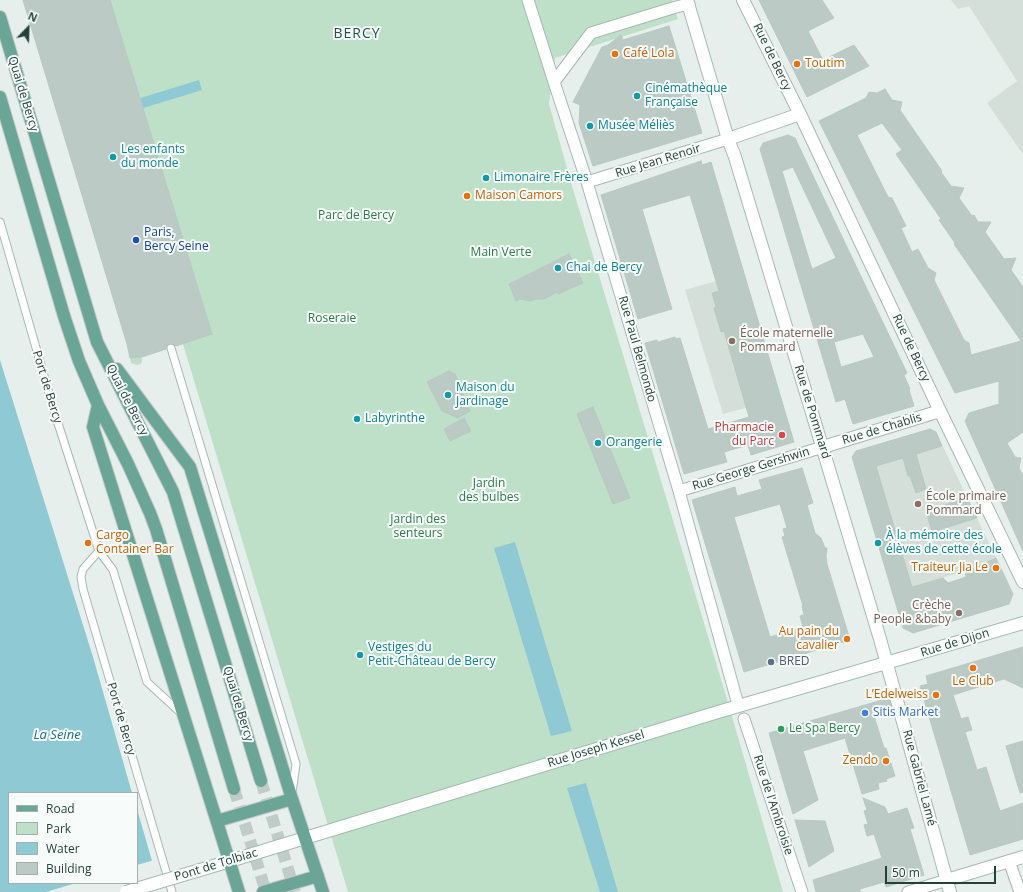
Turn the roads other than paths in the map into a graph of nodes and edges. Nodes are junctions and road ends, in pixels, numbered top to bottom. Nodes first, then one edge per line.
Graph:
1 (528, 0) edge
2 (743, 0) edge
3 (688, 2) edge
4 (0, 17) edge
5 (554, 82) junction
6 (0, 97) edge
7 (800, 114) junction
8 (728, 139) junction
9 (587, 182) junction
10 (0, 222) edge
11 (97, 342) junction
12 (171, 348) dead end
13 (98, 405) junction
14 (940, 411) junction
15 (823, 448) junction
16 (678, 491) junction
17 (99, 551) junction
18 (1023, 582) edge
19 (1023, 623) edge
20 (887, 663) junction
21 (737, 701) dead end
22 (184, 716) junction
23 (744, 719) dead end
24 (261, 780) tunnel mouth
25 (234, 789) tunnel mouth
26 (292, 799) junction
27 (216, 821) junction
28 (305, 837) junction
29 (1023, 857) edge
30 (1009, 861) junction
31 (224, 862) junction
32 (318, 876) junction
33 (949, 886) edge
34 (126, 892) edge
35 (172, 892) edge
36 (239, 892) edge
37 (263, 892) edge
38 (323, 892) edge
39 (802, 892) edge
40 (908, 892) edge
41 (1020, 892) edge

1 - 5 street, Rue Paul Belmondo
2 - 7 street, Rue de Bercy
3 - 5 street
3 - 8 street
4 - 11 main road, Quai de Bercy
5 - 9 street, Rue Paul Belmondo
6 - 13 main road, Quai de Bercy
7 - 8 street
7 - 14 street, Rue de Bercy
8 - 9 street, Rue Jean Renoir
8 - 15 street, Rue de Pommard
9 - 16 street, Rue Paul Belmondo
10 - 17 lane, Port de Bercy
11 - 24 main road, Quai de Bercy
11 - 26 main road
12 - 26 lane
13 - 22 main road
13 - 25 main road, Quai de Bercy
14 - 15 street, Rue de Chablis
14 - 18 street, Rue de Bercy
15 - 16 street, Rue George Gershwin
15 - 20 street, Rue de Pommard
16 - 21 street, Rue Paul Belmondo
17 - 22 lane, Port de Bercy
17 - 35 lane, Port de Bercy
19 - 20 street, Rue de Dijon
20 - 28 street, Rue Joseph Kessel
20 - 33 street, Rue Gabriel Lamé
22 - 27 main road
23 - 39 street, Rue de l'Ambroisie
26 - 27 main road
26 - 28 main road
27 - 31 main road
28 - 31 street, Pont de Tolbiac
28 - 32 main road
29 - 30 street
30 - 33 street
30 - 41 street
31 - 34 street, Pont de Tolbiac, bridge
31 - 36 main road
32 - 37 main road
32 - 38 main road
33 - 40 street

